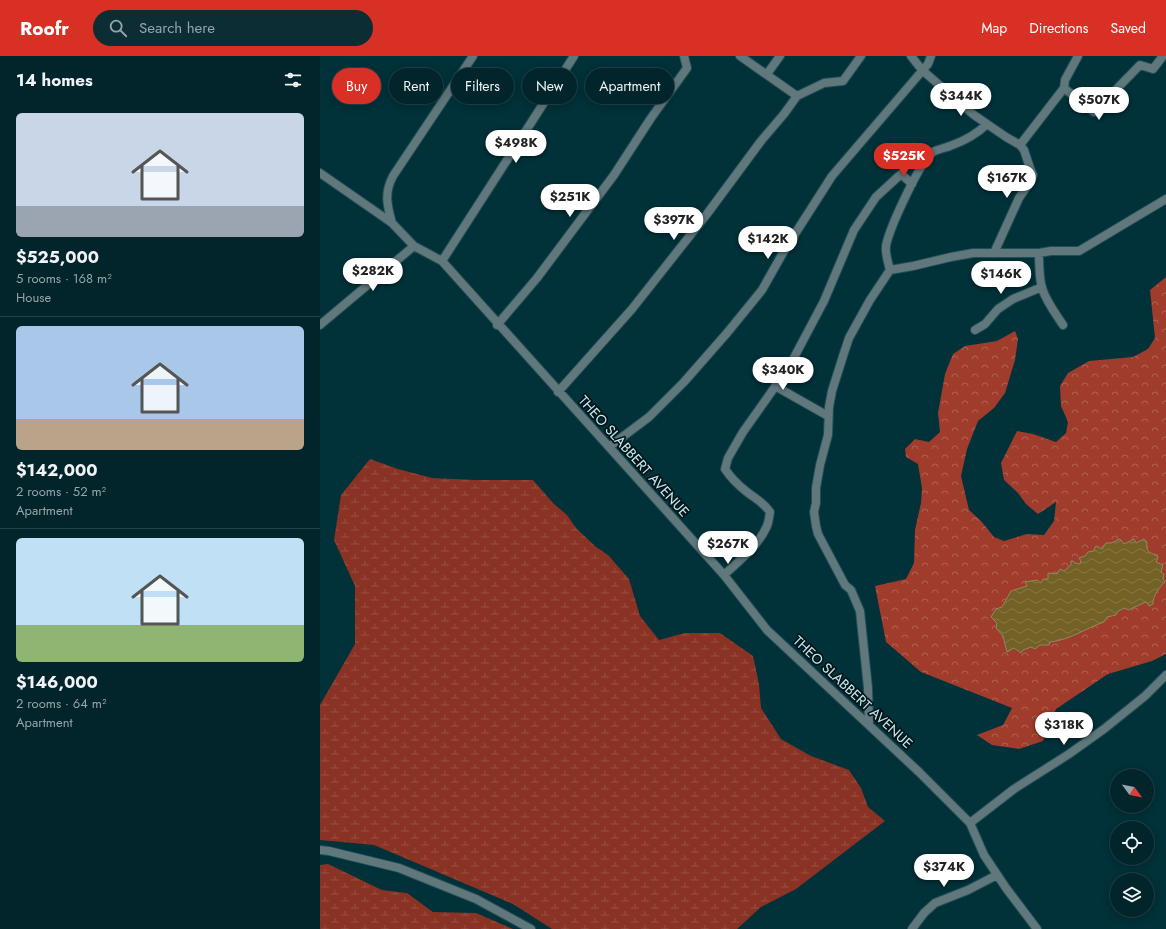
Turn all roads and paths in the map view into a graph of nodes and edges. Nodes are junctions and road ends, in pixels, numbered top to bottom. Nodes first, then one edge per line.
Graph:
1 (473, 56) edge
2 (574, 56) edge
3 (684, 56) edge
4 (740, 56) edge
5 (780, 56) edge
6 (861, 56) edge
7 (911, 56) edge
8 (931, 56) edge
9 (1078, 56) edge
10 (1163, 56) edge
11 (922, 70) junction
12 (767, 74) junction
13 (1064, 88) junction
14 (797, 96) junction
15 (988, 124) junction
16 (1020, 145) junction
17 (320, 173) edge
18 (912, 184) junction
19 (1166, 199) edge
20 (392, 223) junction
21 (414, 246) junction
22 (994, 253) junction
23 (1039, 253) junction
24 (442, 261) junction
25 (890, 270) junction
26 (1042, 287) junction
27 (1063, 324) dead end
28 (320, 325) edge
29 (497, 325) junction
30 (975, 330) dead end
31 (775, 386) junction
32 (558, 392) junction
33 (828, 416) junction
34 (609, 447) junction
35 (724, 575) junction
36 (1166, 675) edge
37 (870, 725) junction
38 (970, 823) junction
39 (320, 850) edge
40 (997, 875) junction
41 (531, 929) edge
42 (912, 929) edge
43 (1037, 929) edge

1 - 20 street
2 - 24 street
3 - 29 street
4 - 12 street
5 - 12 street
6 - 14 street
7 - 11 street
8 - 11 street
9 - 13 street
10 - 13 street
11 - 15 street
11 - 34 street
12 - 14 street
13 - 16 street
14 - 32 street
15 - 16 street
15 - 18 street
16 - 22 street
17 - 20 street, THEO SLABBERT AVENUE
18 - 25 street
18 - 31 street
19 - 23 street
20 - 21 street, THEO SLABBERT AVENUE
21 - 24 street, THEO SLABBERT AVENUE
21 - 28 street
22 - 23 street
22 - 25 street
23 - 26 street
24 - 29 street, THEO SLABBERT AVENUE
25 - 33 street
26 - 27 street
26 - 30 street
29 - 32 street, THEO SLABBERT AVENUE
31 - 33 street
31 - 35 street
32 - 34 street, THEO SLABBERT AVENUE
33 - 37 street
34 - 35 street, THEO SLABBERT AVENUE
35 - 37 street, THEO SLABBERT AVENUE
36 - 38 street
37 - 38 street, THEO SLABBERT AVENUE
38 - 40 street, THEO SLABBERT AVENUE
39 - 41 street
40 - 42 street
40 - 43 street, THEO SLABBERT AVENUE

